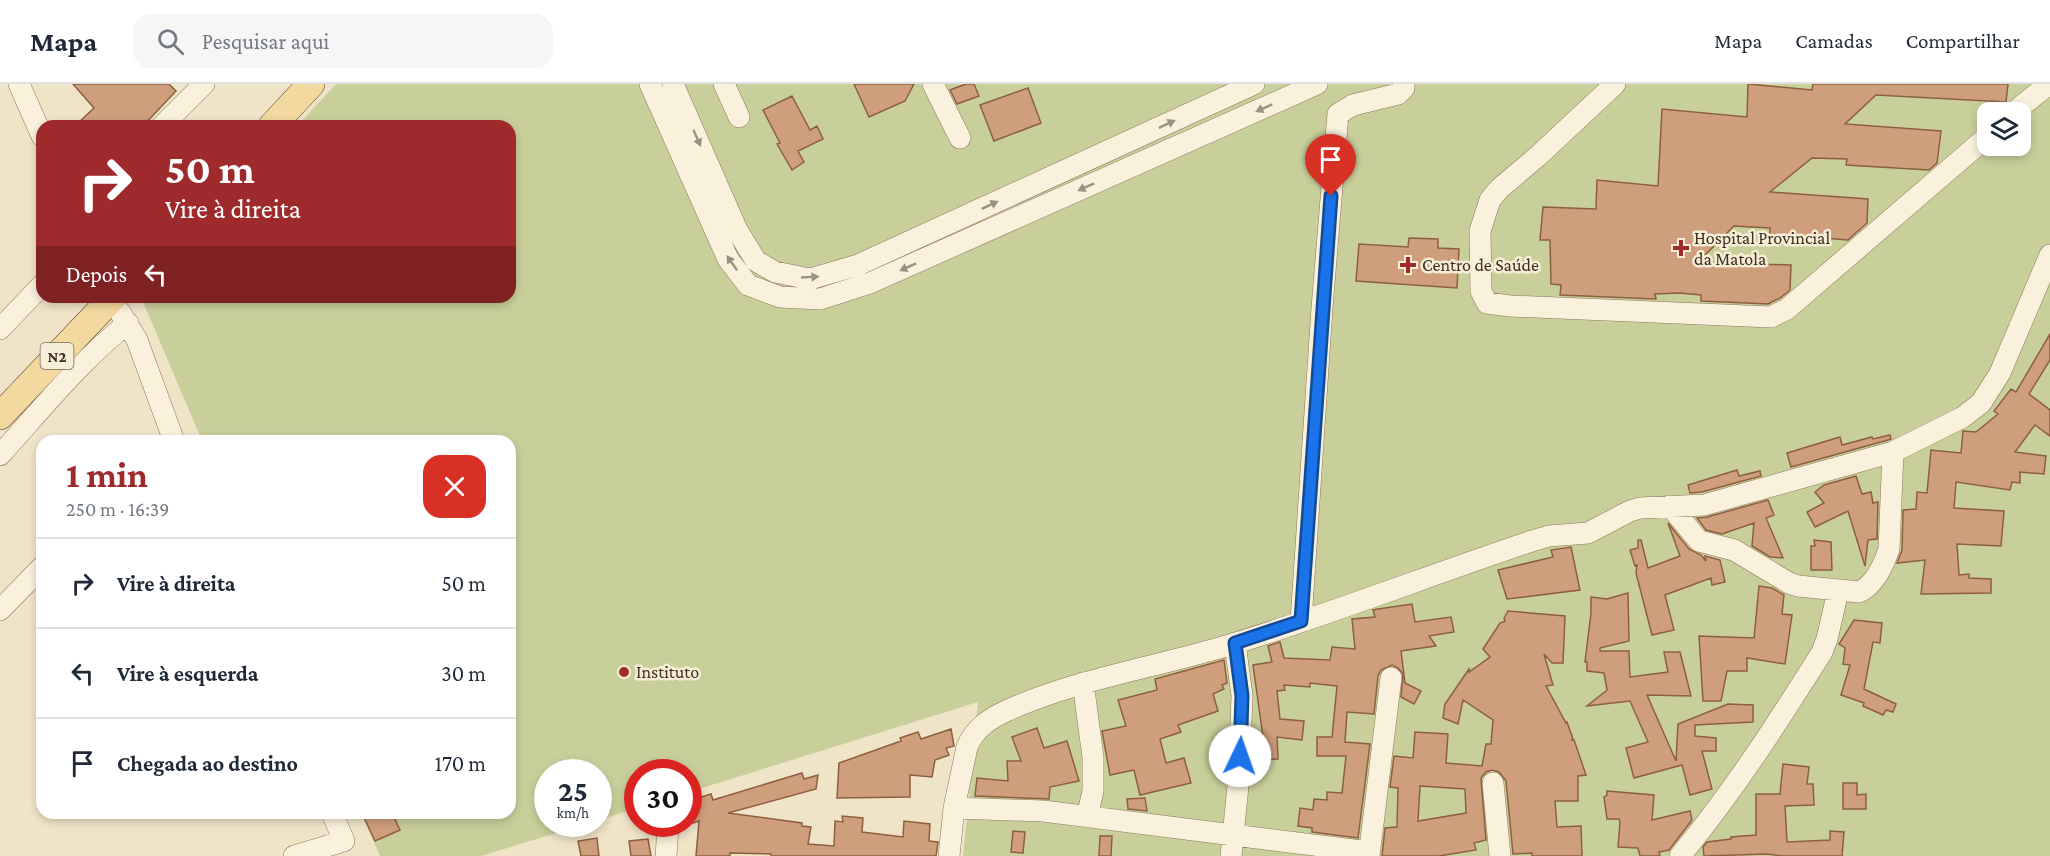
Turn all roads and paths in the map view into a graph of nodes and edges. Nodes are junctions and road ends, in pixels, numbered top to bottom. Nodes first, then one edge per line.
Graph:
1 (19, 84) edge
2 (204, 84) edge
3 (311, 84) edge
4 (650, 84) edge
5 (673, 84) edge
6 (724, 84) edge
7 (933, 84) edge
8 (1254, 84) edge
9 (1317, 84) edge
10 (1404, 84) edge
11 (1615, 84) edge
12 (2049, 84) edge
13 (2026, 102) edge
14 (739, 117) dead end
15 (168, 120) edge
16 (278, 120) edge
17 (36, 122) edge
18 (960, 138) dead end
19 (1977, 145) edge
20 (2050, 255) edge
21 (36, 291) edge
22 (107, 303) edge
23 (115, 303) edge
24 (128, 323) junction
25 (0, 329) edge
26 (0, 416) edge
27 (169, 435) edge
28 (1893, 452) junction
29 (0, 455) edge
30 (1670, 507) junction
31 (36, 573) edge
32 (1838, 591) junction
33 (0, 610) edge
34 (1301, 621) junction
35 (1235, 643) junction
36 (1391, 678) dead end
37 (1083, 682) junction
38 (1493, 783) dead end
39 (954, 808) junction
40 (1087, 817) junction
41 (335, 819) edge
42 (667, 837) edge
43 (1232, 846) edge
44 (1369, 854) edge
45 (294, 856) edge
46 (666, 856) edge
47 (950, 856) edge
48 (1500, 856) edge
49 (1680, 856) edge

1 - 17 street
2 - 15 street
3 - 16 main road
9 -> 4 street
5 -> 8 street
6 - 14 street
7 - 18 street
10 - 34 street
11 - 19 street
12 - 13 street
20 - 28 street
21 - 25 street
22 - 26 main road, N2
23 - 24 street
24 - 27 street
24 - 29 street
28 - 30 street
28 - 32 street
30 - 32 street
30 - 34 street
31 - 33 street
32 - 49 street
34 - 35 street
35 - 37 street
35 - 43 street
36 - 44 street
37 - 39 street
37 - 40 street
38 - 48 street
39 - 40 street
39 - 47 street
40 - 43 street
41 - 45 street
42 - 46 street
43 - 44 street

